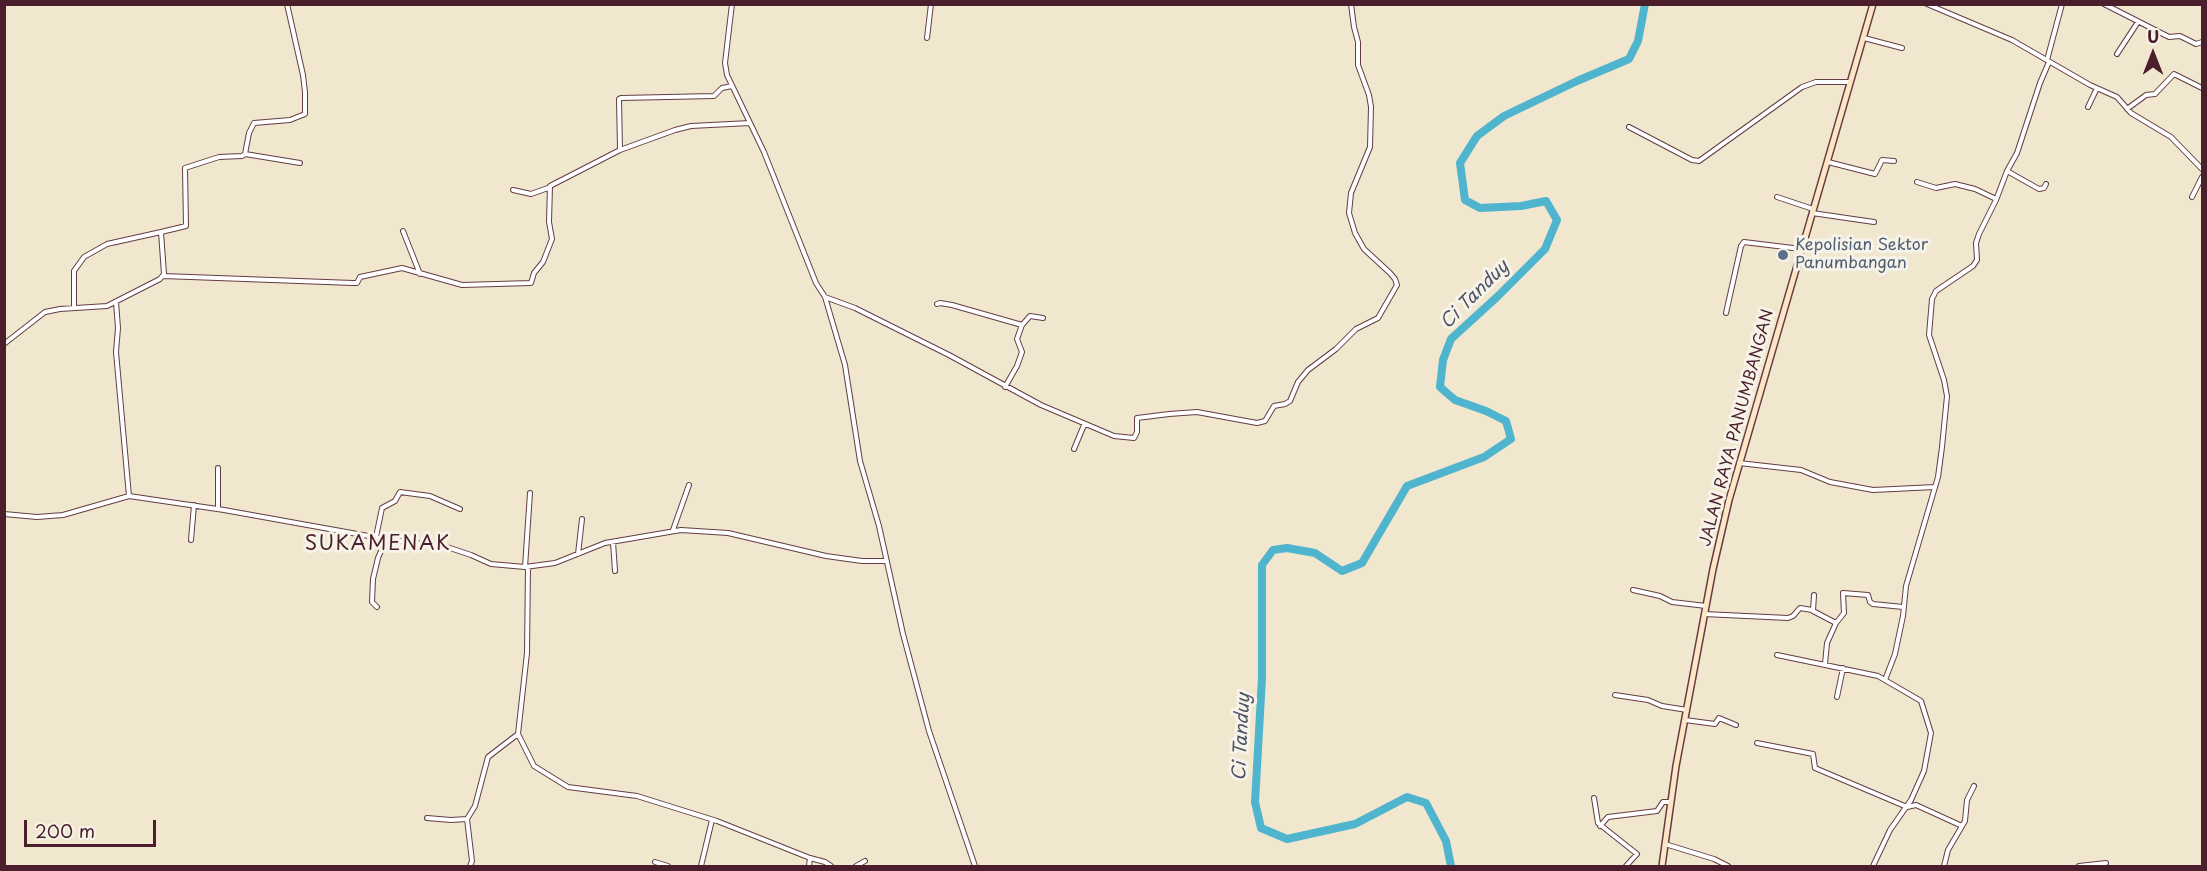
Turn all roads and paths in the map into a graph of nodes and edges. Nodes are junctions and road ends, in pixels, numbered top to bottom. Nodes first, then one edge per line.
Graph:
1 (287, 4) edge
2 (732, 4) edge
3 (931, 4) edge
4 (1351, 4) edge
5 (1873, 4) edge
6 (2062, 4) edge
7 (2104, 4) edge
8 (1930, 5) edge
9 (2138, 22) junction
10 (927, 38) dead end
11 (1864, 38) junction
12 (2202, 42) edge
13 (1902, 48) dead end
14 (2117, 54) dead end
15 (2048, 61) junction
16 (1851, 82) junction
17 (732, 86) junction
18 (2097, 88) junction
19 (2202, 88) edge
20 (2088, 107) dead end
21 (2127, 109) junction
22 (750, 123) junction
23 (1629, 127) dead end
24 (620, 150) junction
25 (245, 154) junction
26 (1894, 161) dead end
27 (1828, 162) junction
28 (300, 163) dead end
29 (2202, 169) edge
30 (2007, 171) junction
31 (2202, 177) edge
32 (1917, 182) dead end
33 (2046, 184) dead end
34 (549, 188) junction
35 (513, 190) dead end
36 (1777, 196) dead end
37 (2192, 196) dead end
38 (1996, 199) junction
39 (1813, 211) junction
40 (1874, 222) dead end
41 (403, 231) dead end
42 (161, 232) junction
43 (1801, 249) junction
44 (420, 274) junction
45 (163, 276) junction
46 (825, 297) junction
47 (116, 302) junction
48 (937, 304) dead end
49 (74, 309) junction
50 (1726, 314) dead end
51 (1042, 318) dead end
52 (1022, 325) junction
53 (4, 344) edge
54 (1005, 387) junction
55 (1084, 424) junction
56 (1074, 449) dead end
57 (1739, 463) junction
58 (218, 468) dead end
59 (689, 485) dead end
60 (1935, 487) junction
61 (530, 493) dead end
62 (129, 496) junction
63 (194, 505) junction
64 (218, 509) junction
65 (460, 509) dead end
66 (4, 514) edge
67 (582, 519) dead end
68 (673, 530) junction
69 (376, 537) junction
70 (386, 539) junction
71 (191, 540) dead end
72 (613, 542) junction
73 (578, 555) junction
74 (887, 561) junction
75 (527, 567) junction
76 (615, 571) dead end
77 (1633, 590) dead end
78 (1814, 595) dead end
79 (1706, 606) junction
80 (377, 607) dead end
81 (1903, 607) junction
82 (1812, 610) junction
83 (1704, 614) junction
84 (1836, 623) junction
85 (1777, 655) dead end
86 (1824, 664) junction
87 (1843, 668) junction
88 (1885, 680) junction
89 (1615, 695) dead end
90 (1838, 697) dead end
91 (1687, 711) junction
92 (1685, 720) junction
93 (1736, 725) dead end
94 (518, 734) junction
95 (1757, 743) dead end
96 (1974, 786) dead end
97 (1594, 798) dead end
98 (1671, 802) junction
99 (1907, 807) junction
100 (427, 818) dead end
101 (467, 819) junction
102 (712, 820) junction
103 (1600, 826) junction
104 (1962, 826) junction
105 (1665, 844) junction
106 (810, 858) junction
107 (865, 861) dead end
108 (655, 862) dead end
109 (2106, 863) dead end
110 (470, 867) edge
111 (668, 867) edge
112 (701, 867) edge
113 (809, 867) edge
114 (831, 867) edge
115 (856, 867) edge
116 (975, 867) edge
117 (1626, 867) edge
118 (1662, 867) edge
119 (1728, 867) edge
120 (1873, 867) edge
121 (1944, 867) edge
122 (2079, 867) edge

1 - 25 street
2 - 17 street
3 - 10 street
4 - 55 street
5 - 11 main road, JALAN RAYA PANUMBANGAN
6 - 15 street
7 - 9 street
8 - 15 street
9 - 12 street
9 - 14 street
11 - 13 street
11 - 16 main road, JALAN RAYA PANUMBANGAN
15 - 18 street
15 - 30 street
16 - 23 street
16 - 27 main road, JALAN RAYA PANUMBANGAN
17 - 22 street
17 - 24 street
18 - 20 street
18 - 21 street
19 - 21 street
21 - 29 street
22 - 24 street
22 - 46 street
24 - 34 street
25 - 28 street
25 - 42 street
26 - 27 street
27 - 39 main road, JALAN RAYA PANUMBANGAN
30 - 33 street
30 - 38 street
31 - 37 street
32 - 38 street
34 - 35 street
34 - 44 street
36 - 39 street
38 - 60 street
39 - 40 street
39 - 43 main road, JALAN RAYA PANUMBANGAN
41 - 44 street
42 - 45 street
42 - 49 street
43 - 50 street
43 - 57 main road, JALAN RAYA PANUMBANGAN
44 - 45 street
45 - 47 street
46 - 54 street
46 - 74 street
47 - 49 street
47 - 62 street
48 - 52 street
49 - 53 street
51 - 52 street
52 - 54 street
54 - 55 street
55 - 56 street
57 - 60 street
57 - 79 main road, JALAN RAYA PANUMBANGAN
58 - 64 street
59 - 68 street
60 - 81 street
61 - 75 street
62 - 63 street
62 - 66 street
63 - 64 street
63 - 71 street
64 - 69 street
65 - 69 street
67 - 73 street
68 - 72 street
68 - 74 street
69 - 70 street
70 - 75 street
70 - 80 street
72 - 73 street
72 - 76 street
73 - 75 street
74 - 116 street
75 - 94 street
77 - 79 street
78 - 82 street
79 - 83 main road, JALAN RAYA PANUMBANGAN
81 - 84 street
81 - 88 street
82 - 83 street
82 - 84 street
83 - 91 main road, JALAN RAYA PANUMBANGAN
84 - 86 street
85 - 86 street
86 - 87 street
87 - 88 street
87 - 90 street
88 - 99 street
89 - 91 street
91 - 92 main road, JALAN RAYA PANUMBANGAN
92 - 93 street
92 - 98 main road, JALAN RAYA PANUMBANGAN
94 - 101 street
94 - 102 street
95 - 99 street
96 - 104 street
97 - 103 street
98 - 103 street
98 - 105 main road, JALAN RAYA PANUMBANGAN
99 - 104 street
99 - 120 street
100 - 101 street
101 - 110 street
102 - 106 street
102 - 112 street
103 - 117 street
104 - 121 street
105 - 118 main road, JALAN RAYA PANUMBANGAN
105 - 119 street
106 - 113 street
106 - 114 street
107 - 115 street
108 - 111 street
109 - 122 street

